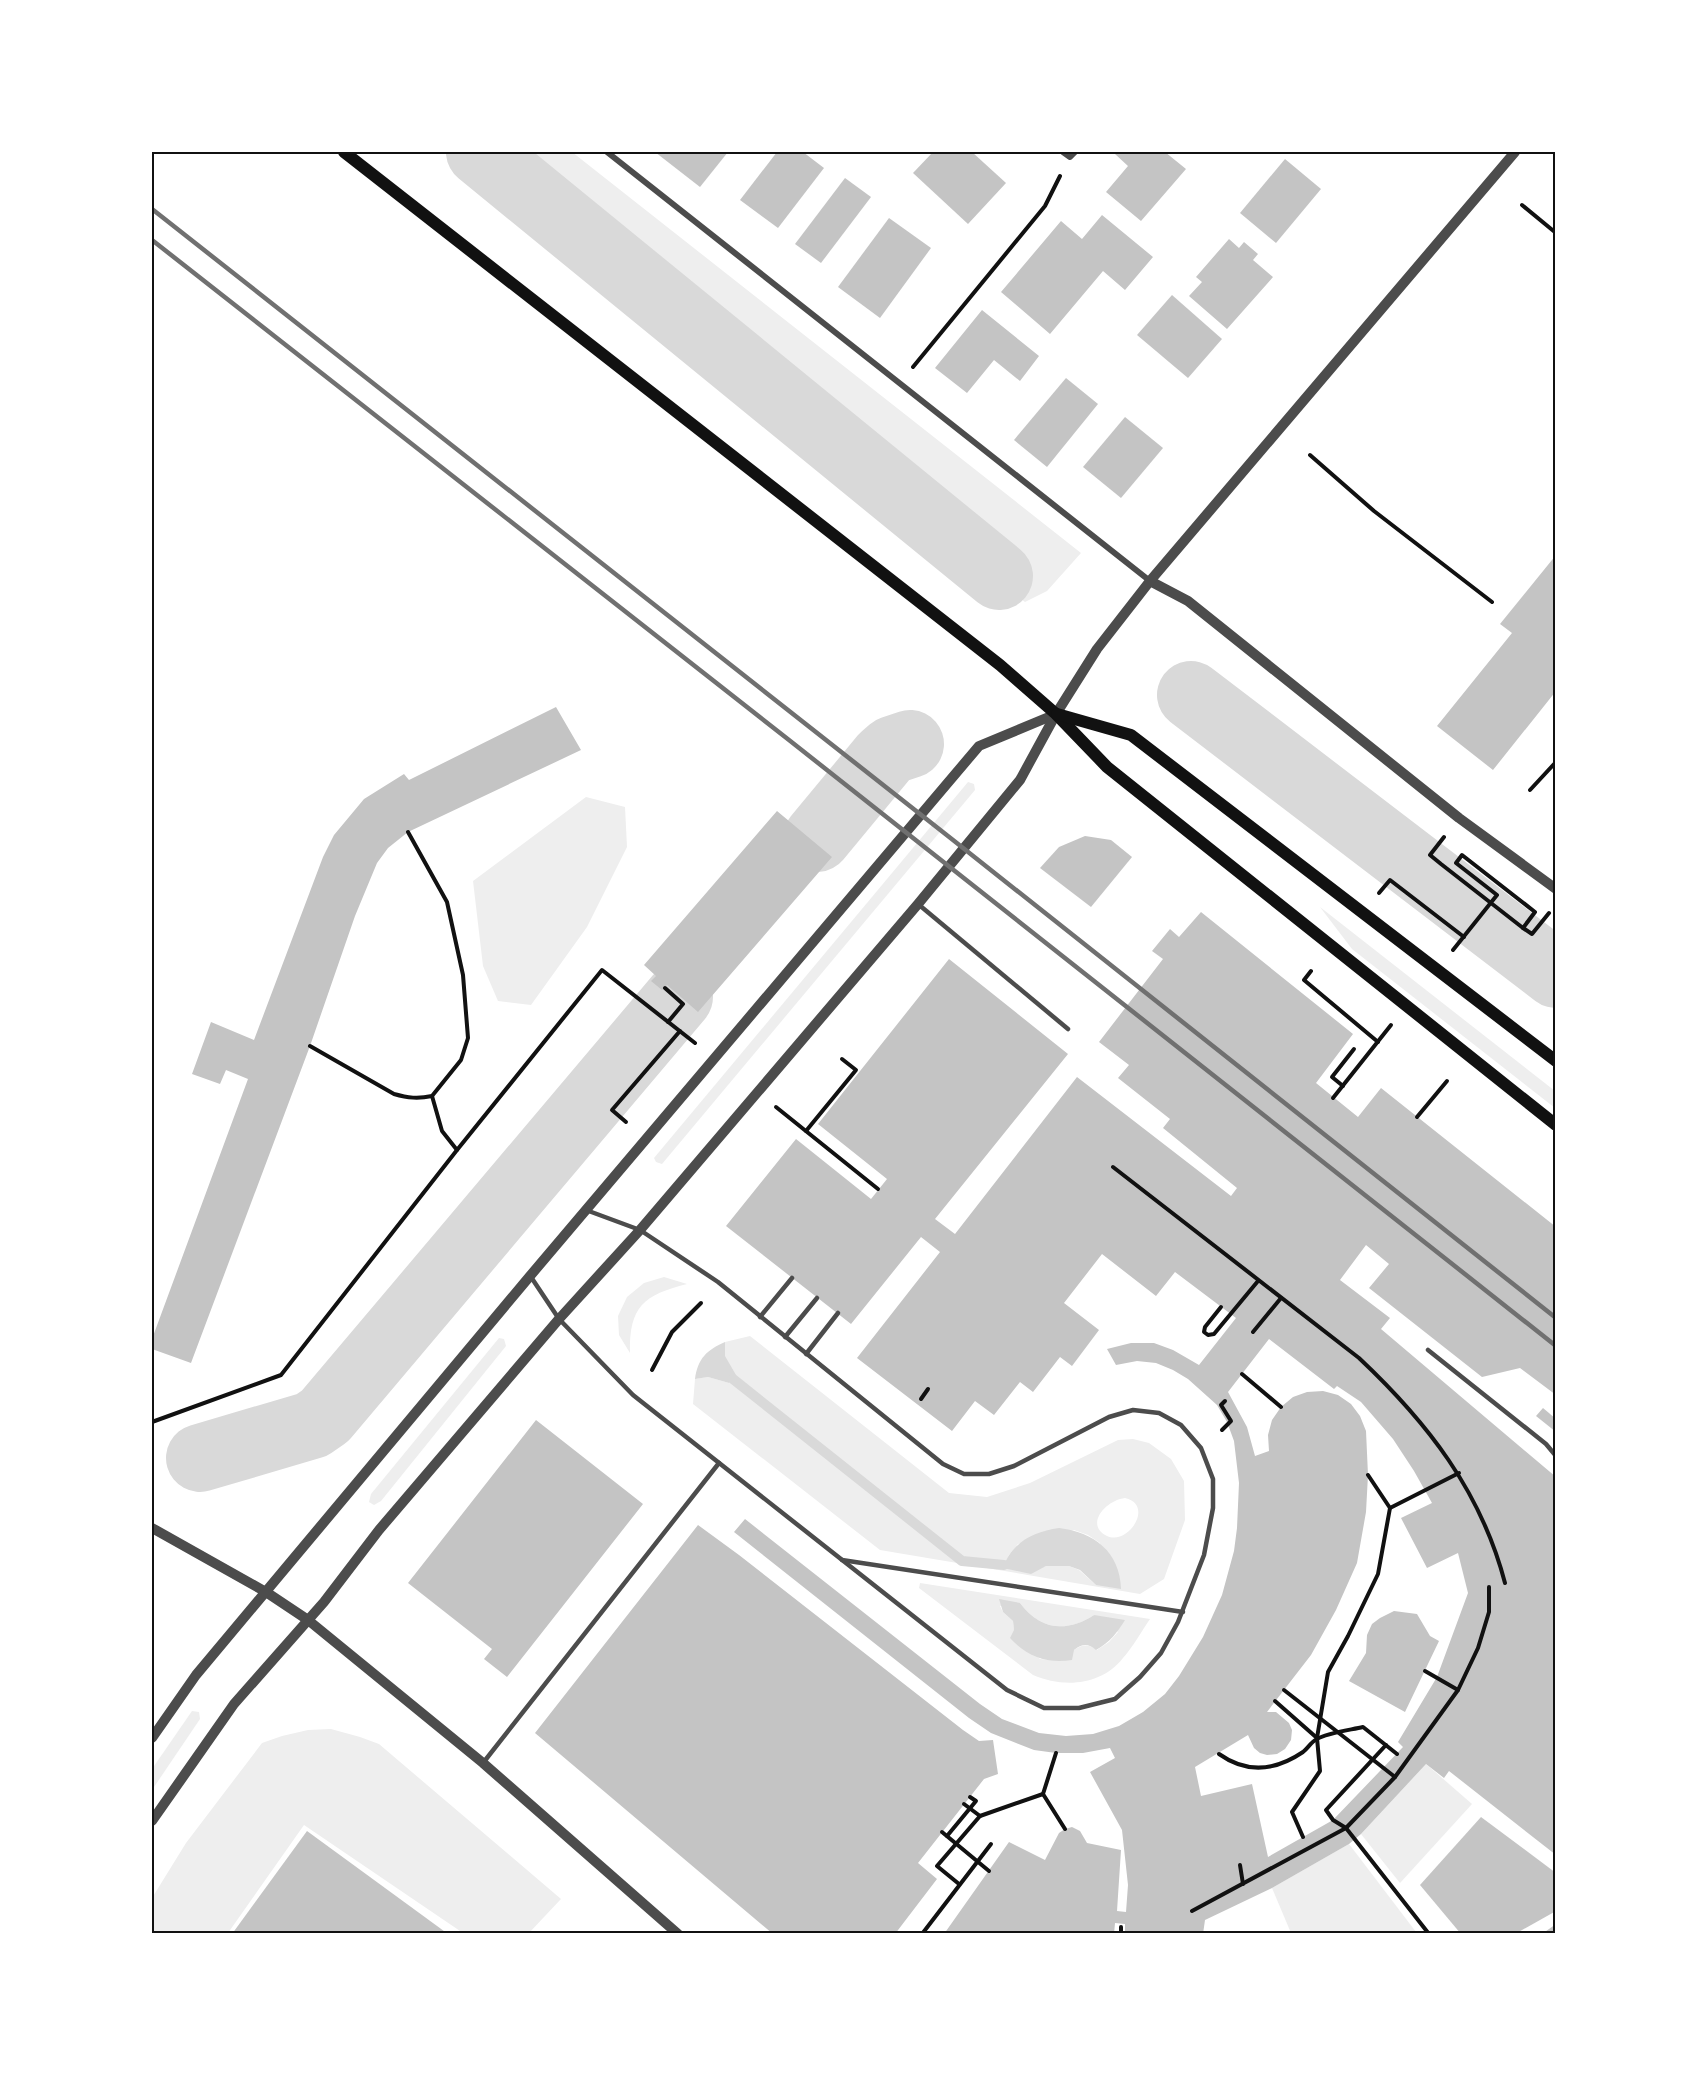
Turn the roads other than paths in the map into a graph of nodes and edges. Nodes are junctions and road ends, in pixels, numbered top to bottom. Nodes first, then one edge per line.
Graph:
1 (344, 152) edge
2 (607, 152) edge
3 (1063, 152) edge
4 (1515, 152) edge
5 (1072, 154) edge
6 (1150, 581) junction
7 (1056, 714) junction
8 (1556, 889) edge
9 (918, 904) junction
10 (1068, 1029) dead end
11 (1556, 1061) edge
12 (1556, 1125) edge
13 (586, 1210) junction
14 (640, 1230) junction
15 (530, 1276) junction
16 (792, 1278) dead end
17 (817, 1298) dead end
18 (838, 1313) dead end
19 (760, 1317) junction
20 (559, 1319) junction
21 (785, 1337) junction
22 (1428, 1350) dead end
23 (806, 1354) junction
24 (1556, 1456) edge
25 (719, 1463) junction
26 (152, 1528) edge
27 (841, 1560) junction
28 (266, 1592) junction
29 (1183, 1612) junction
30 (308, 1620) junction
31 (152, 1737) edge
32 (483, 1764) junction
33 (152, 1821) edge
34 (678, 1934) edge

1 - 7 main road
2 - 6 street
3 - 5 street
4 - 6 street
6 - 7 street
6 - 8 street
7 - 9 street
7 - 11 main road
7 - 12 main road
7 - 13 street
9 - 10 lane
9 - 14 street
13 - 14 lane
13 - 15 street
14 - 19 lane
14 - 20 street
15 - 20 lane
15 - 28 street
16 - 19 lane
17 - 21 lane
18 - 23 lane
19 - 21 lane
20 - 25 lane
20 - 30 street
21 - 23 lane
22 - 24 lane
23 - 29 lane
25 - 27 lane
25 - 32 lane
26 - 28 street
27 - 29 lane
27 - 29 lane
28 - 30 street
28 - 31 street
30 - 32 street
30 - 33 street
32 - 34 street

